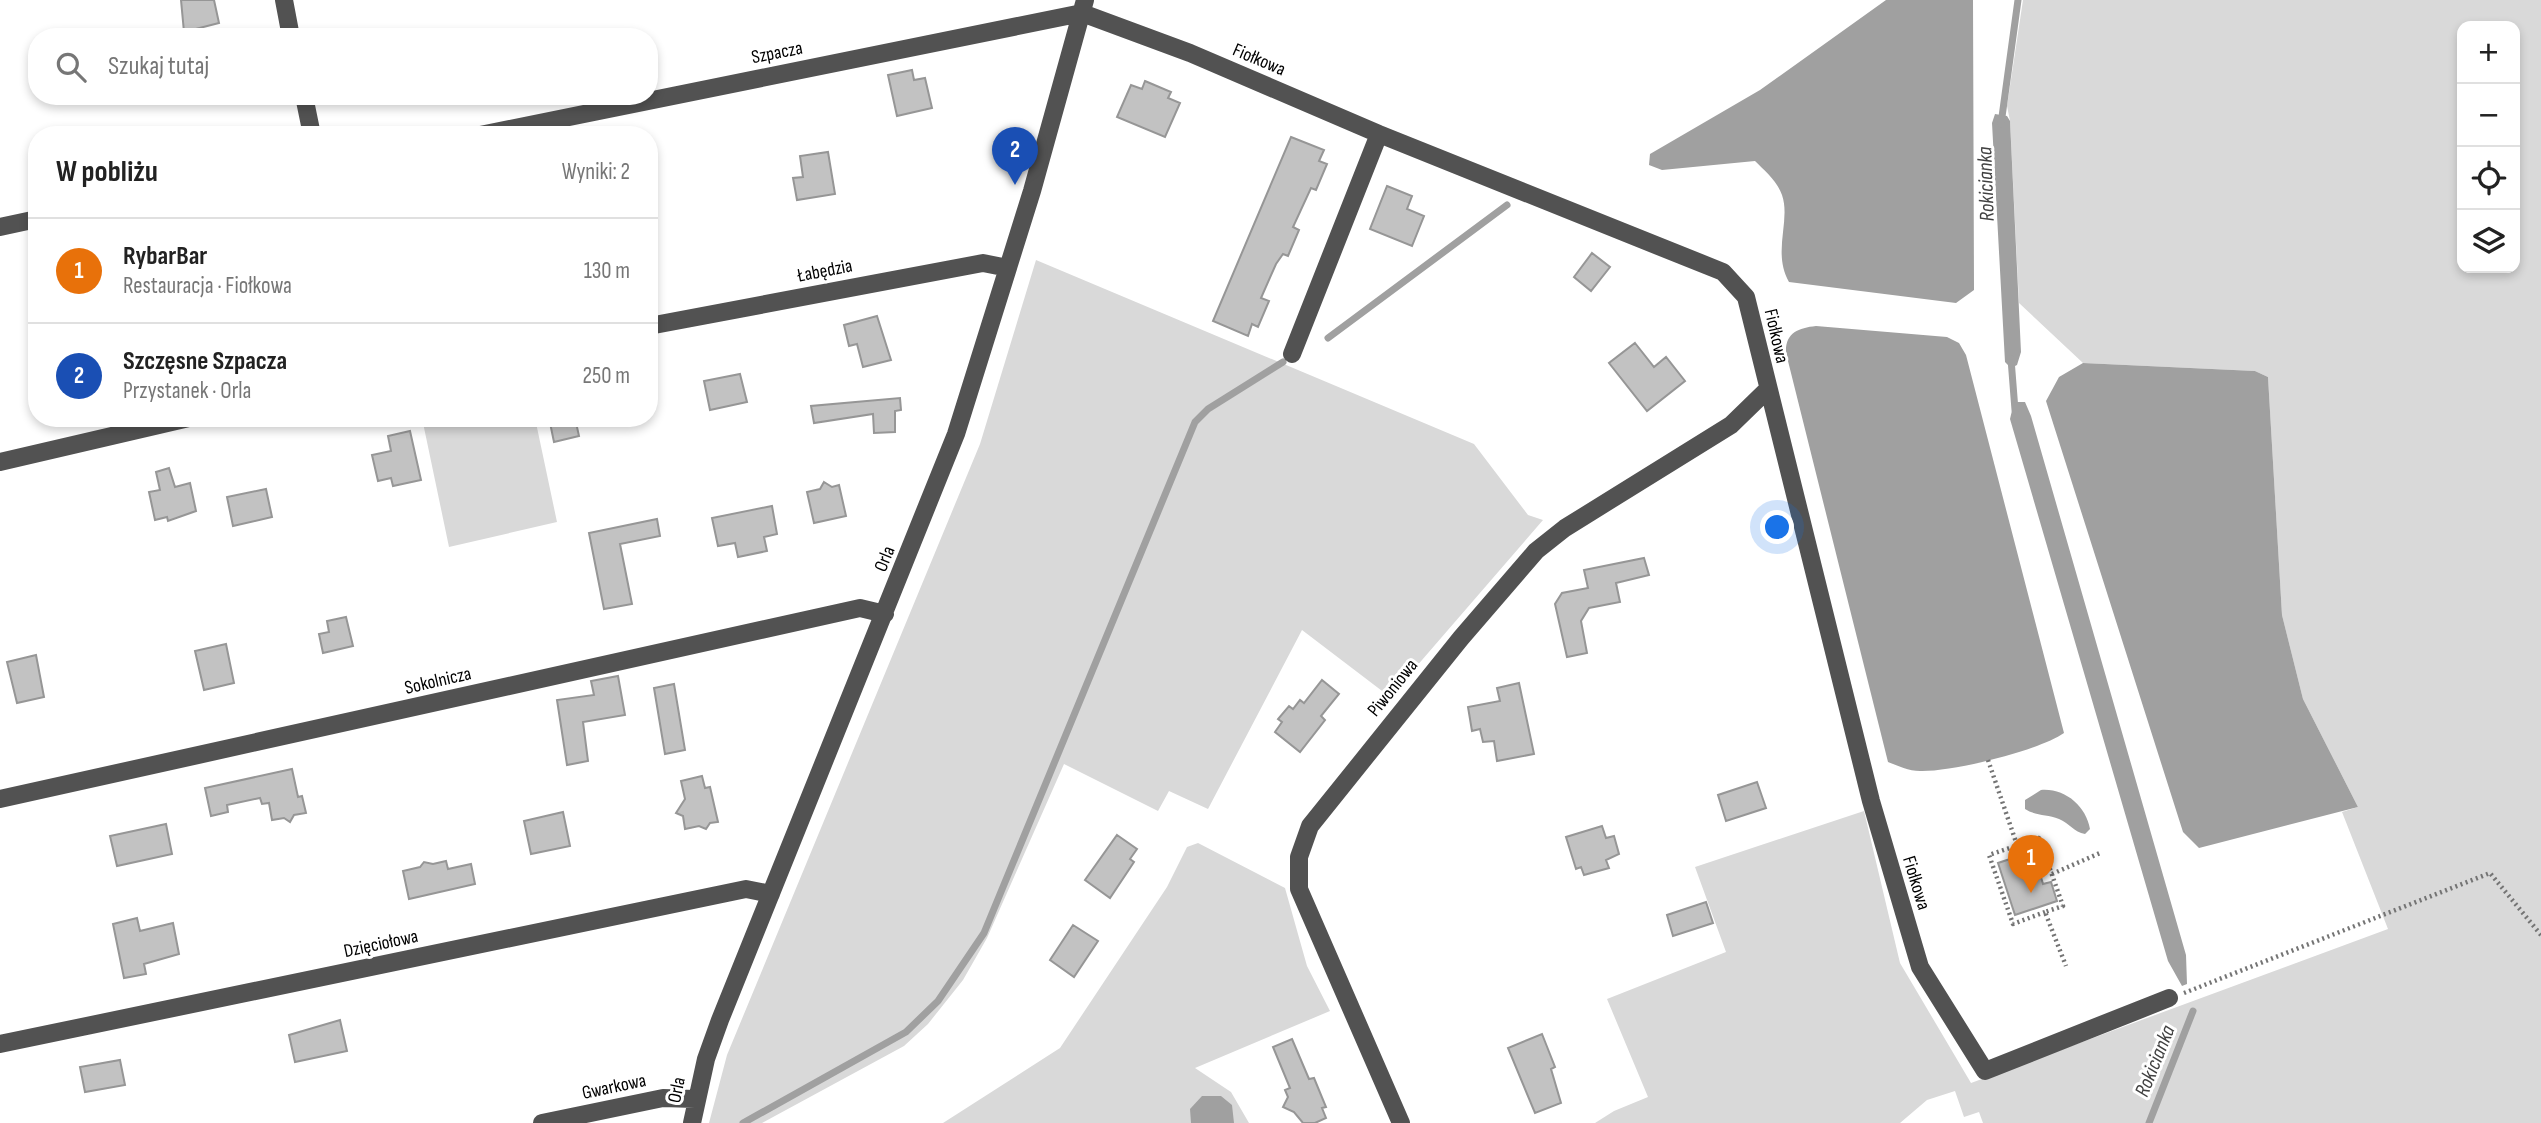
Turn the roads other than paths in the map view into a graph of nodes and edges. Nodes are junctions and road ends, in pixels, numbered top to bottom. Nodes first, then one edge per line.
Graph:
1 (284, 0) edge
2 (1083, 6) edge
3 (289, 28) edge
4 (658, 97) edge
5 (306, 105) edge
6 (620, 105) edge
7 (310, 126) edge
8 (522, 126) edge
9 (1379, 134) junction
10 (28, 221) edge
11 (0, 227) edge
12 (1008, 268) junction
13 (658, 324) edge
14 (1292, 354) dead end
15 (1767, 390) junction
16 (150, 427) edge
17 (0, 462) edge
18 (885, 614) junction
19 (0, 799) edge
20 (771, 894) junction
21 (2169, 998) road end
22 (0, 1044) edge
23 (695, 1099) junction
24 (542, 1123) edge
25 (692, 1123) edge
26 (1401, 1123) edge

1 - 3 street
2 - 4 street, Szpacza
2 - 9 street, Fiołkowa
2 - 12 street, Orla
5 - 7 street
6 - 8 street, Szpacza
9 - 14 street
9 - 15 street, Fiołkowa
10 - 11 street
12 - 13 street, Łabędzia
12 - 18 street, Orla
15 - 21 street, Fiołkowa
15 - 26 street, Piwoniowa
16 - 17 street
18 - 19 street, Sokolnicza
18 - 20 street, Orla
20 - 22 street, Dzięciołowa
20 - 23 street, Orla
23 - 24 street, Gwarkowa
23 - 25 street, Orla

